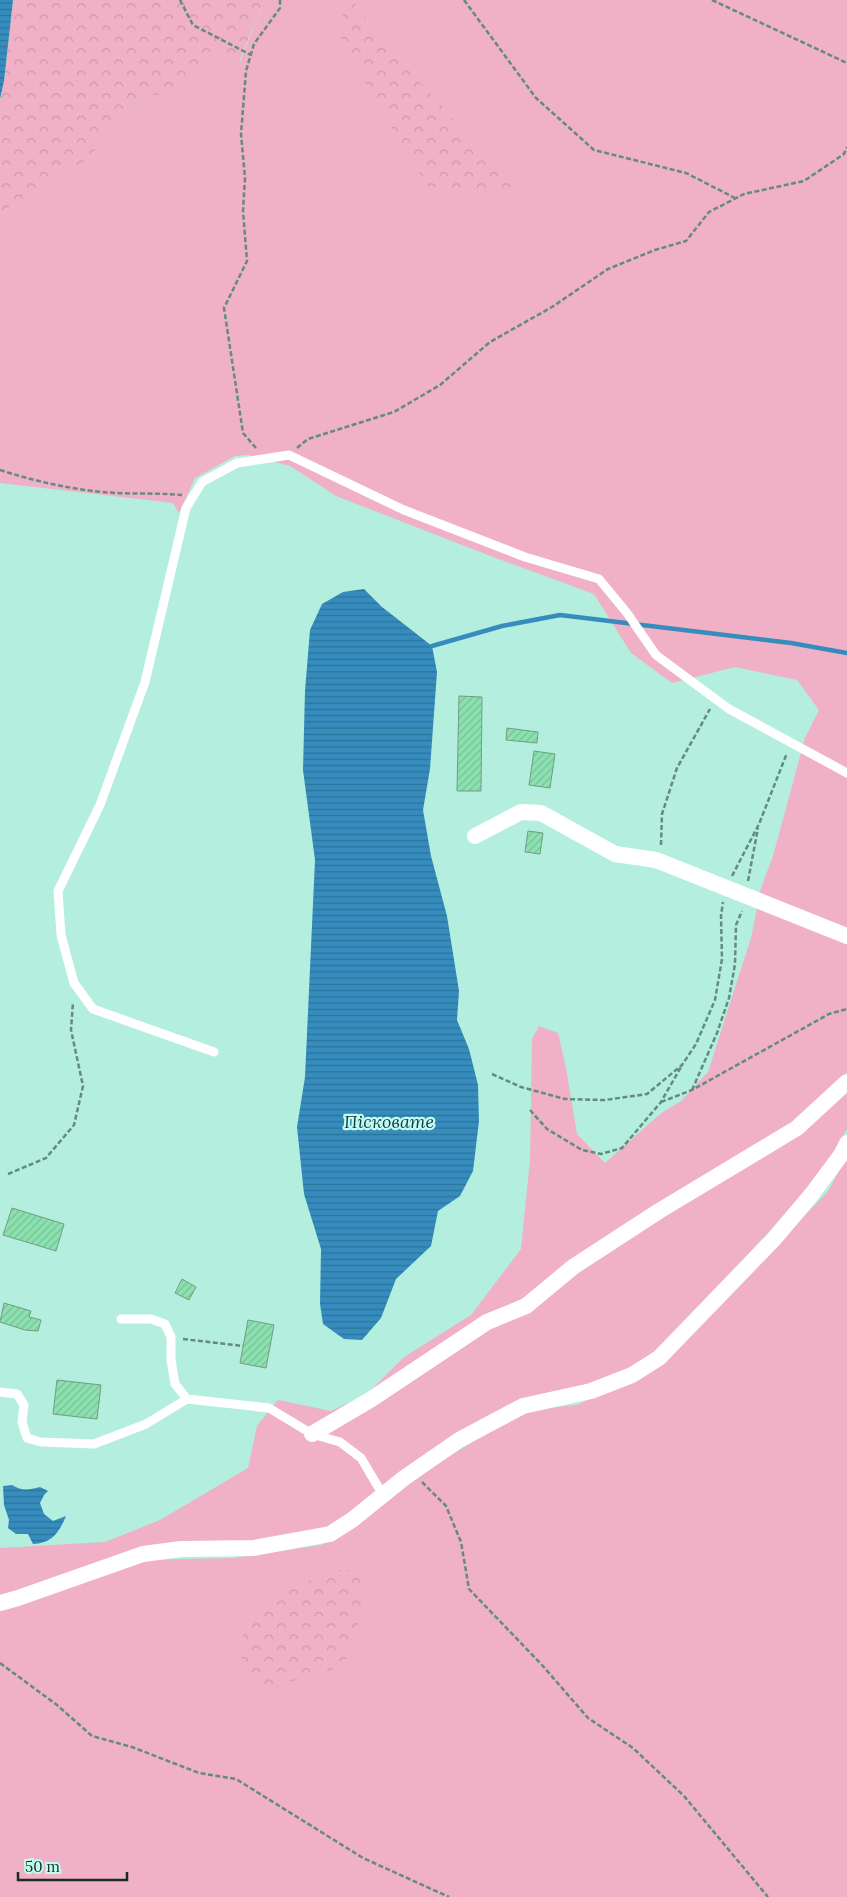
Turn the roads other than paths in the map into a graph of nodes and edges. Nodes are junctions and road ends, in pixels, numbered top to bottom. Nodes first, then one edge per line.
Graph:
1 (847, 773) edge
2 (475, 836) dead end
3 (847, 936) edge
4 (214, 1052) dead end
5 (847, 1082) edge
6 (847, 1143) edge
7 (121, 1320) dead end
8 (0, 1392) edge
9 (186, 1399) junction
10 (312, 1434) junction
11 (383, 1495) junction
12 (0, 1602) edge

1 - 4 lane
2 - 3 street
5 - 10 street
6 - 11 street
7 - 9 lane
8 - 9 lane
9 - 10 lane
10 - 11 lane
11 - 12 street

